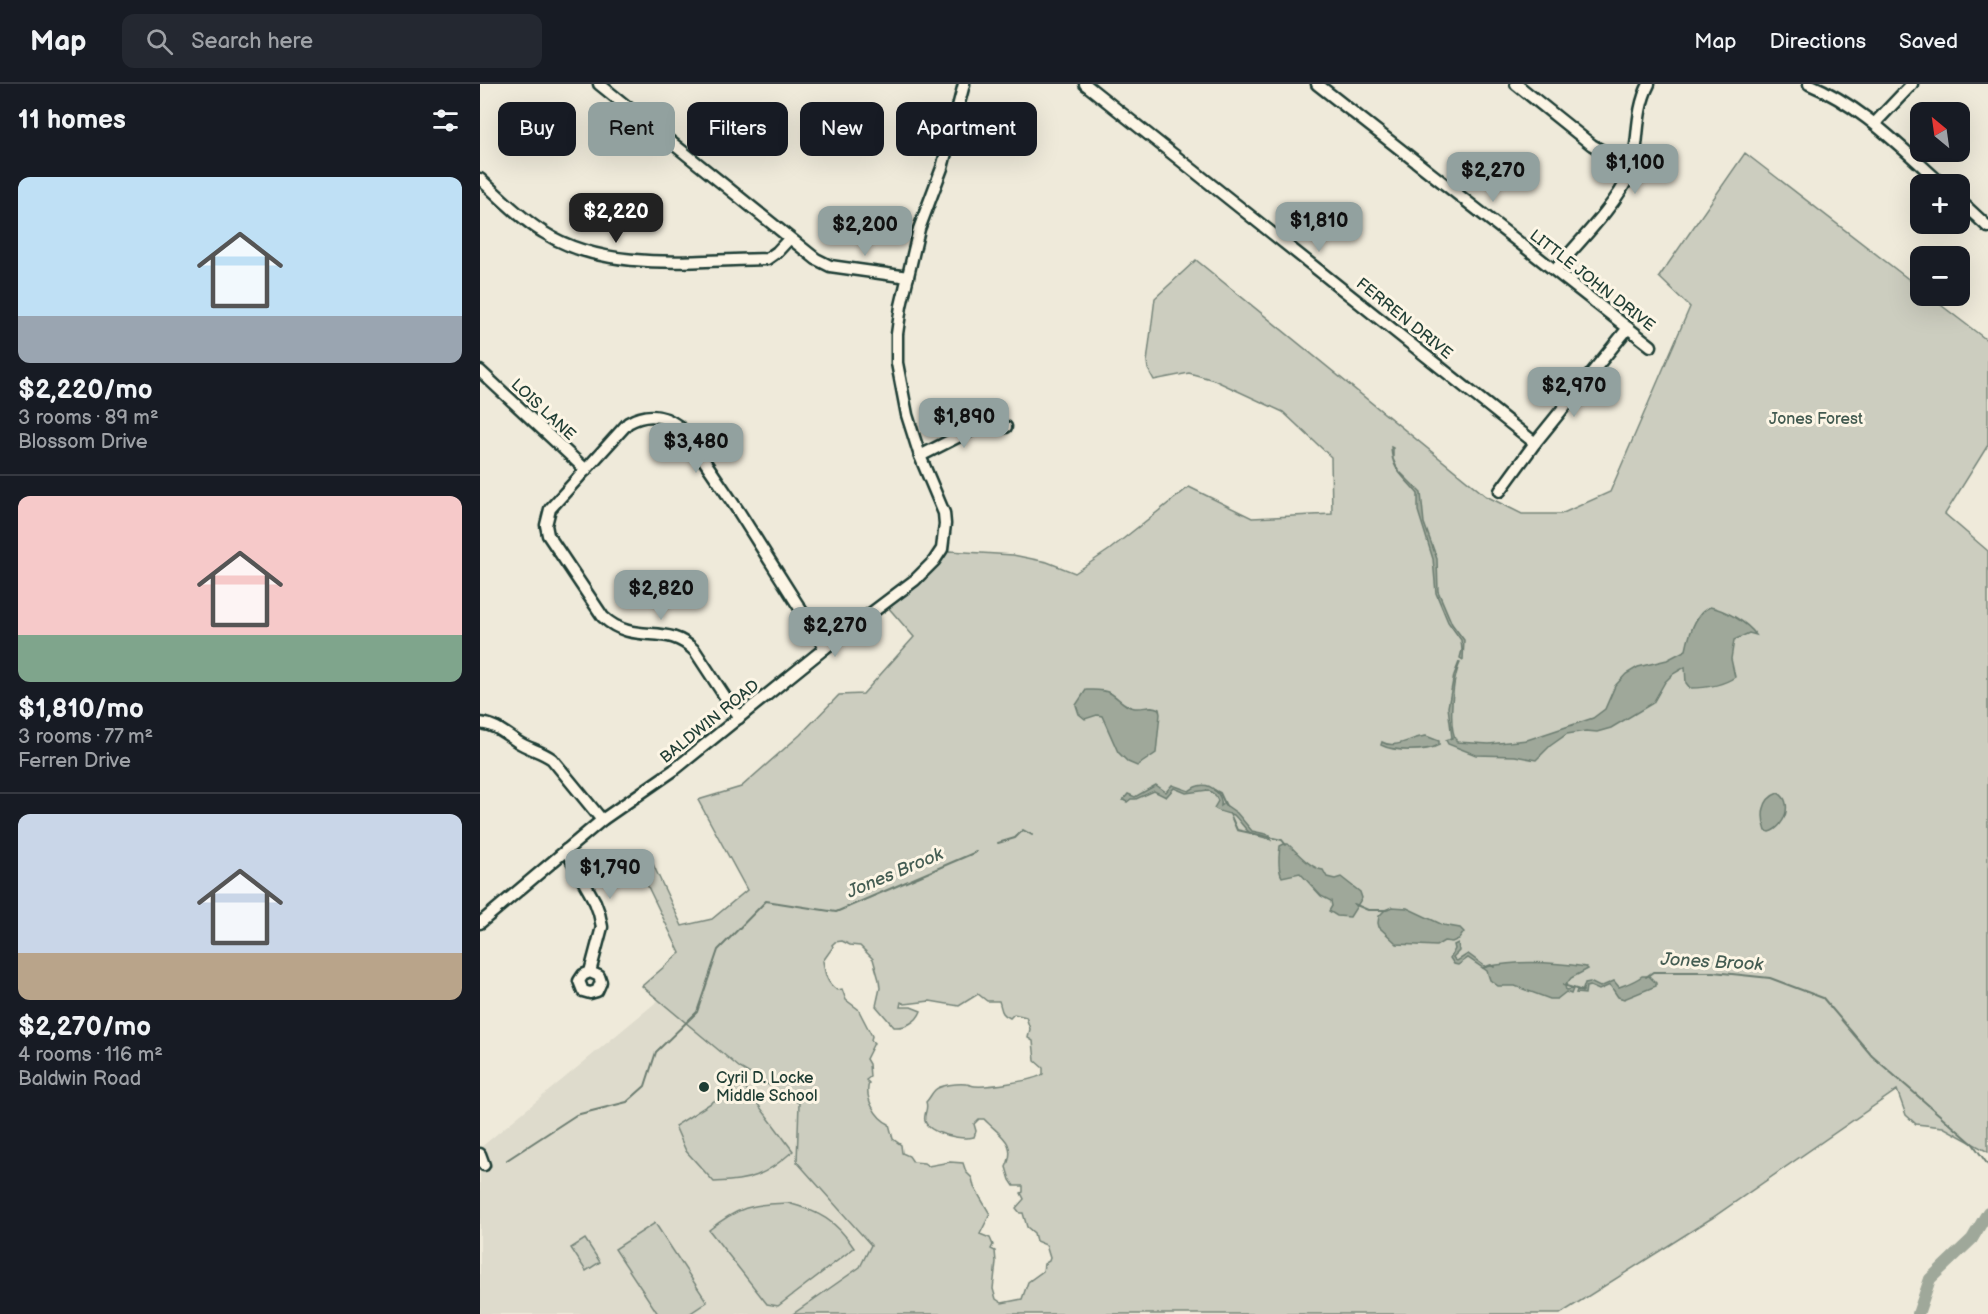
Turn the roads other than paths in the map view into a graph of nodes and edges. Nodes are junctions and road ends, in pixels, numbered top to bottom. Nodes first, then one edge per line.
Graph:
1 (600, 84) edge
2 (964, 84) edge
3 (1085, 84) edge
4 (1317, 84) edge
5 (1516, 84) edge
6 (1649, 84) edge
7 (1809, 84) edge
8 (1912, 84) edge
9 (1875, 123) junction
10 (1633, 163) junction
11 (1931, 174) edge
12 (480, 179) edge
13 (1970, 210) edge
14 (1988, 227) edge
15 (789, 239) junction
16 (1555, 270) junction
17 (908, 278) junction
18 (1628, 328) junction
19 (1651, 346) dead end
20 (480, 371) edge
21 (1006, 427) dead end
22 (1535, 443) junction
23 (920, 456) junction
24 (586, 470) junction
25 (1500, 491) dead end
26 (825, 648) junction
27 (739, 718) junction
28 (480, 723) edge
29 (602, 820) junction
30 (566, 850) junction
31 (480, 923) edge
32 (590, 972) dead end

1 - 15 street
2 - 17 street, BALDWIN ROAD
3 - 22 street, FERREN DRIVE
4 - 16 street, LITTLE JOHN DRIVE
5 - 10 street
6 - 10 street
7 - 9 street
8 - 9 street
9 - 11 street
10 - 16 street
12 - 15 street
13 - 14 street
15 - 17 street
16 - 18 street, LITTLE JOHN DRIVE
17 - 23 street, BALDWIN ROAD
18 - 19 street, LITTLE JOHN DRIVE
18 - 22 street
20 - 24 street, LOIS LANE
21 - 23 street
22 - 25 street
23 - 26 street, BALDWIN ROAD
24 - 26 street
24 - 27 street
26 - 27 street, BALDWIN ROAD
27 - 29 street, BALDWIN ROAD
28 - 29 street
29 - 30 street, BALDWIN ROAD
30 - 31 street, BALDWIN ROAD
30 - 32 street

